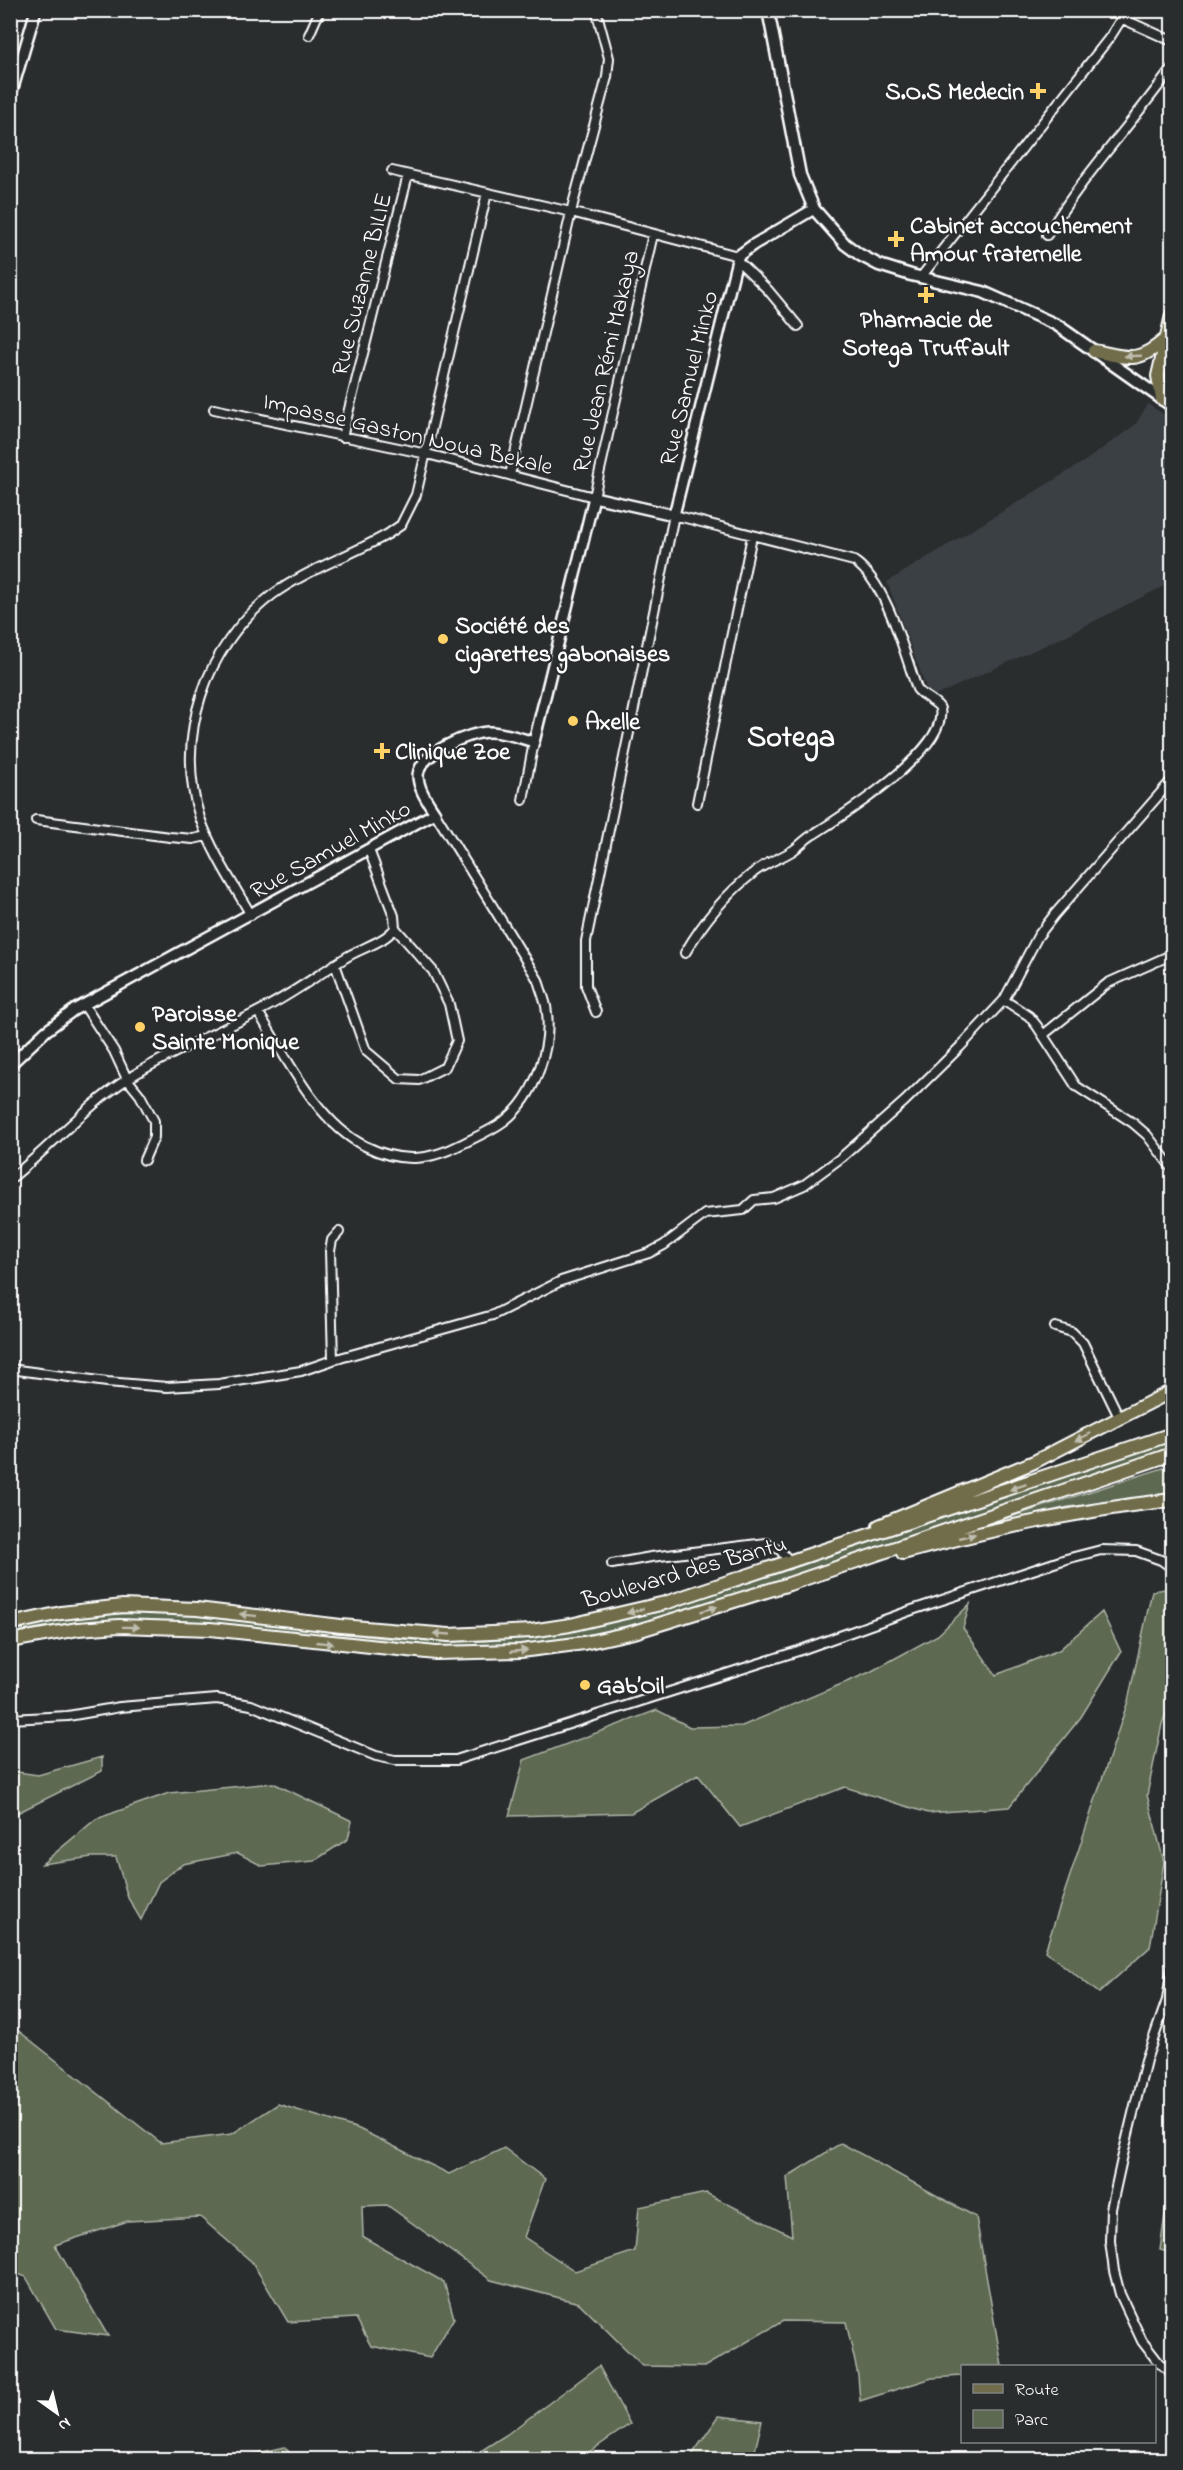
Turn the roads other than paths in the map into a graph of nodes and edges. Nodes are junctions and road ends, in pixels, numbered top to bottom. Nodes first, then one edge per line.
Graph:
1 (36, 10) edge
2 (320, 10) edge
3 (596, 10) edge
4 (768, 10) edge
5 (1126, 10) edge
6 (1123, 19) junction
7 (309, 34) dead end
8 (1173, 41) edge
9 (1173, 68) edge
10 (10, 98) edge
11 (392, 171) dead end
12 (408, 175) junction
13 (487, 193) junction
14 (814, 209) junction
15 (571, 212) junction
16 (653, 234) junction
17 (1047, 236) dead end
18 (738, 258) junction
19 (921, 277) junction
20 (1173, 315) edge
21 (798, 326) dead end
22 (1166, 339) junction
23 (1094, 351) junction
24 (1167, 403) edge
25 (214, 409) dead end
26 (342, 437) junction
27 (427, 454) junction
28 (510, 476) junction
29 (593, 500) junction
30 (675, 515) junction
31 (752, 537) junction
32 (534, 742) junction
33 (1173, 780) edge
34 (523, 800) dead end
35 (697, 803) dead end
36 (435, 813) junction
37 (36, 820) dead end
38 (207, 836) junction
39 (369, 850) junction
40 (251, 915) junction
41 (395, 928) junction
42 (685, 953) dead end
43 (1171, 955) dead end
44 (335, 964) junction
45 (1004, 1000) junction
46 (84, 1005) junction
47 (258, 1012) junction
48 (596, 1012) dead end
49 (1043, 1035) junction
50 (10, 1065) edge
51 (128, 1079) junction
52 (144, 1160) dead end
53 (1173, 1168) edge
54 (10, 1179) edge
55 (339, 1232) dead end
56 (1055, 1327) dead end
57 (333, 1360) junction
58 (10, 1368) edge
59 (1173, 1391) edge
60 (1120, 1419) junction
61 (1173, 1434) edge
62 (1173, 1454) edge
63 (1173, 1500) edge
64 (831, 1549) junction
65 (790, 1562) junction
66 (612, 1564) dead end
67 (1173, 1568) edge
68 (789, 1584) junction
69 (106, 1607) junction
70 (10, 1618) edge
71 (10, 1624) edge
72 (107, 1627) junction
73 (10, 1641) edge
74 (10, 1649) edge
75 (10, 1719) edge
76 (1173, 1966) edge
77 (1170, 2000) edge
78 (1173, 2373) edge

1 - 10 street
2 - 7 street
3 - 15 street
4 - 14 main road
5 - 6 street
6 - 8 street
6 - 19 street
9 - 17 street
11 - 12 street
12 - 13 street
12 - 26 street, Rue Suzanne BILIE
13 - 15 street
13 - 27 street
14 - 18 street
14 - 19 main road
15 - 16 street
15 - 28 street
16 - 18 street
16 - 29 street, Rue Jean Rémi Makaya
18 - 21 street
18 - 30 street, Rue Samuel Minko
19 - 23 main road
20 - 22 main road
22 -> 23 main road
22 - 24 main road
23 - 24 main road
25 - 26 street, Impasse Gaston Noua Bekale
26 - 27 street, Impasse Gaston Noua Bekale
27 - 28 street, Impasse Gaston Noua Bekale
27 - 38 street
28 - 29 street, Impasse Gaston Noua Bekale
29 - 30 street
29 - 32 street
30 - 31 street
30 - 48 street
31 - 35 street
31 - 42 street
32 - 34 street
32 - 36 street, Rue Samuel Minko
33 - 45 street
36 - 39 street, Rue Samuel Minko
36 - 47 street
37 - 38 street
38 - 40 street
39 - 40 street, Rue Samuel Minko
39 - 41 street
40 - 46 street, Rue Samuel Minko
41 - 44 street
41 - 44 street
43 - 49 street
44 - 47 street
45 - 49 street
45 - 57 street
46 - 50 street, Rue Samuel Minko
46 - 51 street
47 - 51 street
49 - 53 street
51 - 52 street
51 - 54 street
55 - 57 street
56 - 60 street
57 - 58 street
59 - 60 main road
60 -> 64 main road
61 -> 64 main road, Boulevard des Bantu
62 - 68 main road, Boulevard des Bantu
68 -> 63 main road
64 - 65 main road, Boulevard des Bantu
65 - 66 street
65 -> 69 main road, Boulevard des Bantu
67 - 75 street
72 -> 68 main road, Boulevard des Bantu
69 - 70 main road
69 - 71 main road, Boulevard des Bantu
72 - 73 main road, Boulevard des Bantu
72 - 74 main road
76 - 77 street
77 - 78 street

